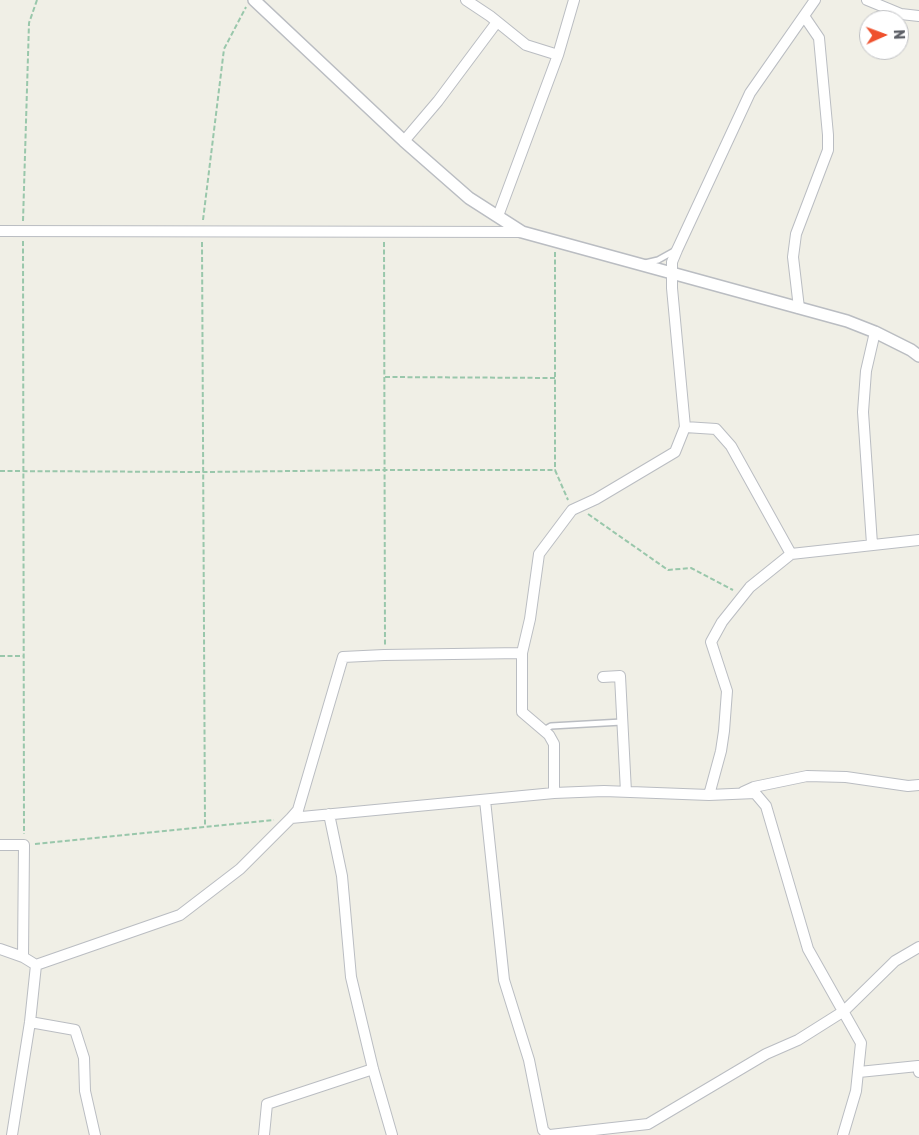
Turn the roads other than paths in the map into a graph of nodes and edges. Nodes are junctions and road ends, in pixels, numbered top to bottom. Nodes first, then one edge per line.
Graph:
1 (254, 0) edge
2 (466, 0) edge
3 (574, 0) edge
4 (815, 0) edge
5 (867, 0) edge
6 (804, 16) junction
7 (919, 16) edge
8 (497, 22) junction
9 (558, 55) junction
10 (404, 141) junction
11 (498, 216) junction
12 (0, 231) edge
13 (522, 232) junction
14 (677, 250) junction
15 (632, 263) junction
16 (672, 274) junction
17 (798, 308) junction
18 (875, 332) junction
19 (919, 356) edge
20 (685, 426) junction
21 (919, 540) edge
22 (872, 544) junction
23 (791, 554) junction
24 (522, 653) junction
25 (602, 677) dead end
26 (623, 722) junction
27 (544, 730) junction
28 (919, 785) edge
29 (626, 792) junction
30 (554, 793) junction
31 (740, 794) junction
32 (709, 795) junction
33 (485, 800) junction
34 (329, 814) junction
35 (291, 818) junction
36 (0, 845) edge
37 (919, 948) edge
38 (0, 949) edge
39 (23, 957) junction
40 (36, 965) junction
41 (844, 1012) junction
42 (30, 1022) junction
43 (373, 1069) junction
44 (859, 1072) junction
45 (919, 1072) edge
46 (579, 1133) edge
47 (12, 1135) edge
48 (95, 1135) edge
49 (264, 1135) edge
50 (392, 1135) edge
51 (549, 1135) edge
52 (843, 1135) edge

1 - 10 street
2 - 8 street
3 - 9 street
4 - 6 street
5 - 7 street
6 - 14 street
6 - 17 street
8 - 9 street
8 - 10 street
9 - 11 street
10 - 11 street
11 - 13 street
12 - 13 street
13 - 15 street
14 - 15 lane
14 - 16 street
15 - 16 street
16 - 17 street
16 - 20 street
17 - 18 street
18 - 19 street
18 - 22 street
20 - 23 street
20 - 24 street
21 - 22 street
22 - 23 street
23 - 32 street
24 - 27 street
24 - 35 street
25 - 26 street
26 - 27 lane
26 - 29 street
27 - 30 street
28 - 31 street
29 - 30 street
29 - 32 street
30 - 33 street
31 - 32 street
31 - 41 street
33 - 34 street
33 - 51 street
34 - 35 street
34 - 43 street
35 - 40 street
36 - 39 street
37 - 41 street
38 - 39 street
39 - 40 street
40 - 42 street
41 - 44 street
41 - 46 street
42 - 47 street
42 - 48 street
43 - 49 street
43 - 50 street
44 - 45 street
44 - 52 street
46 - 51 street

